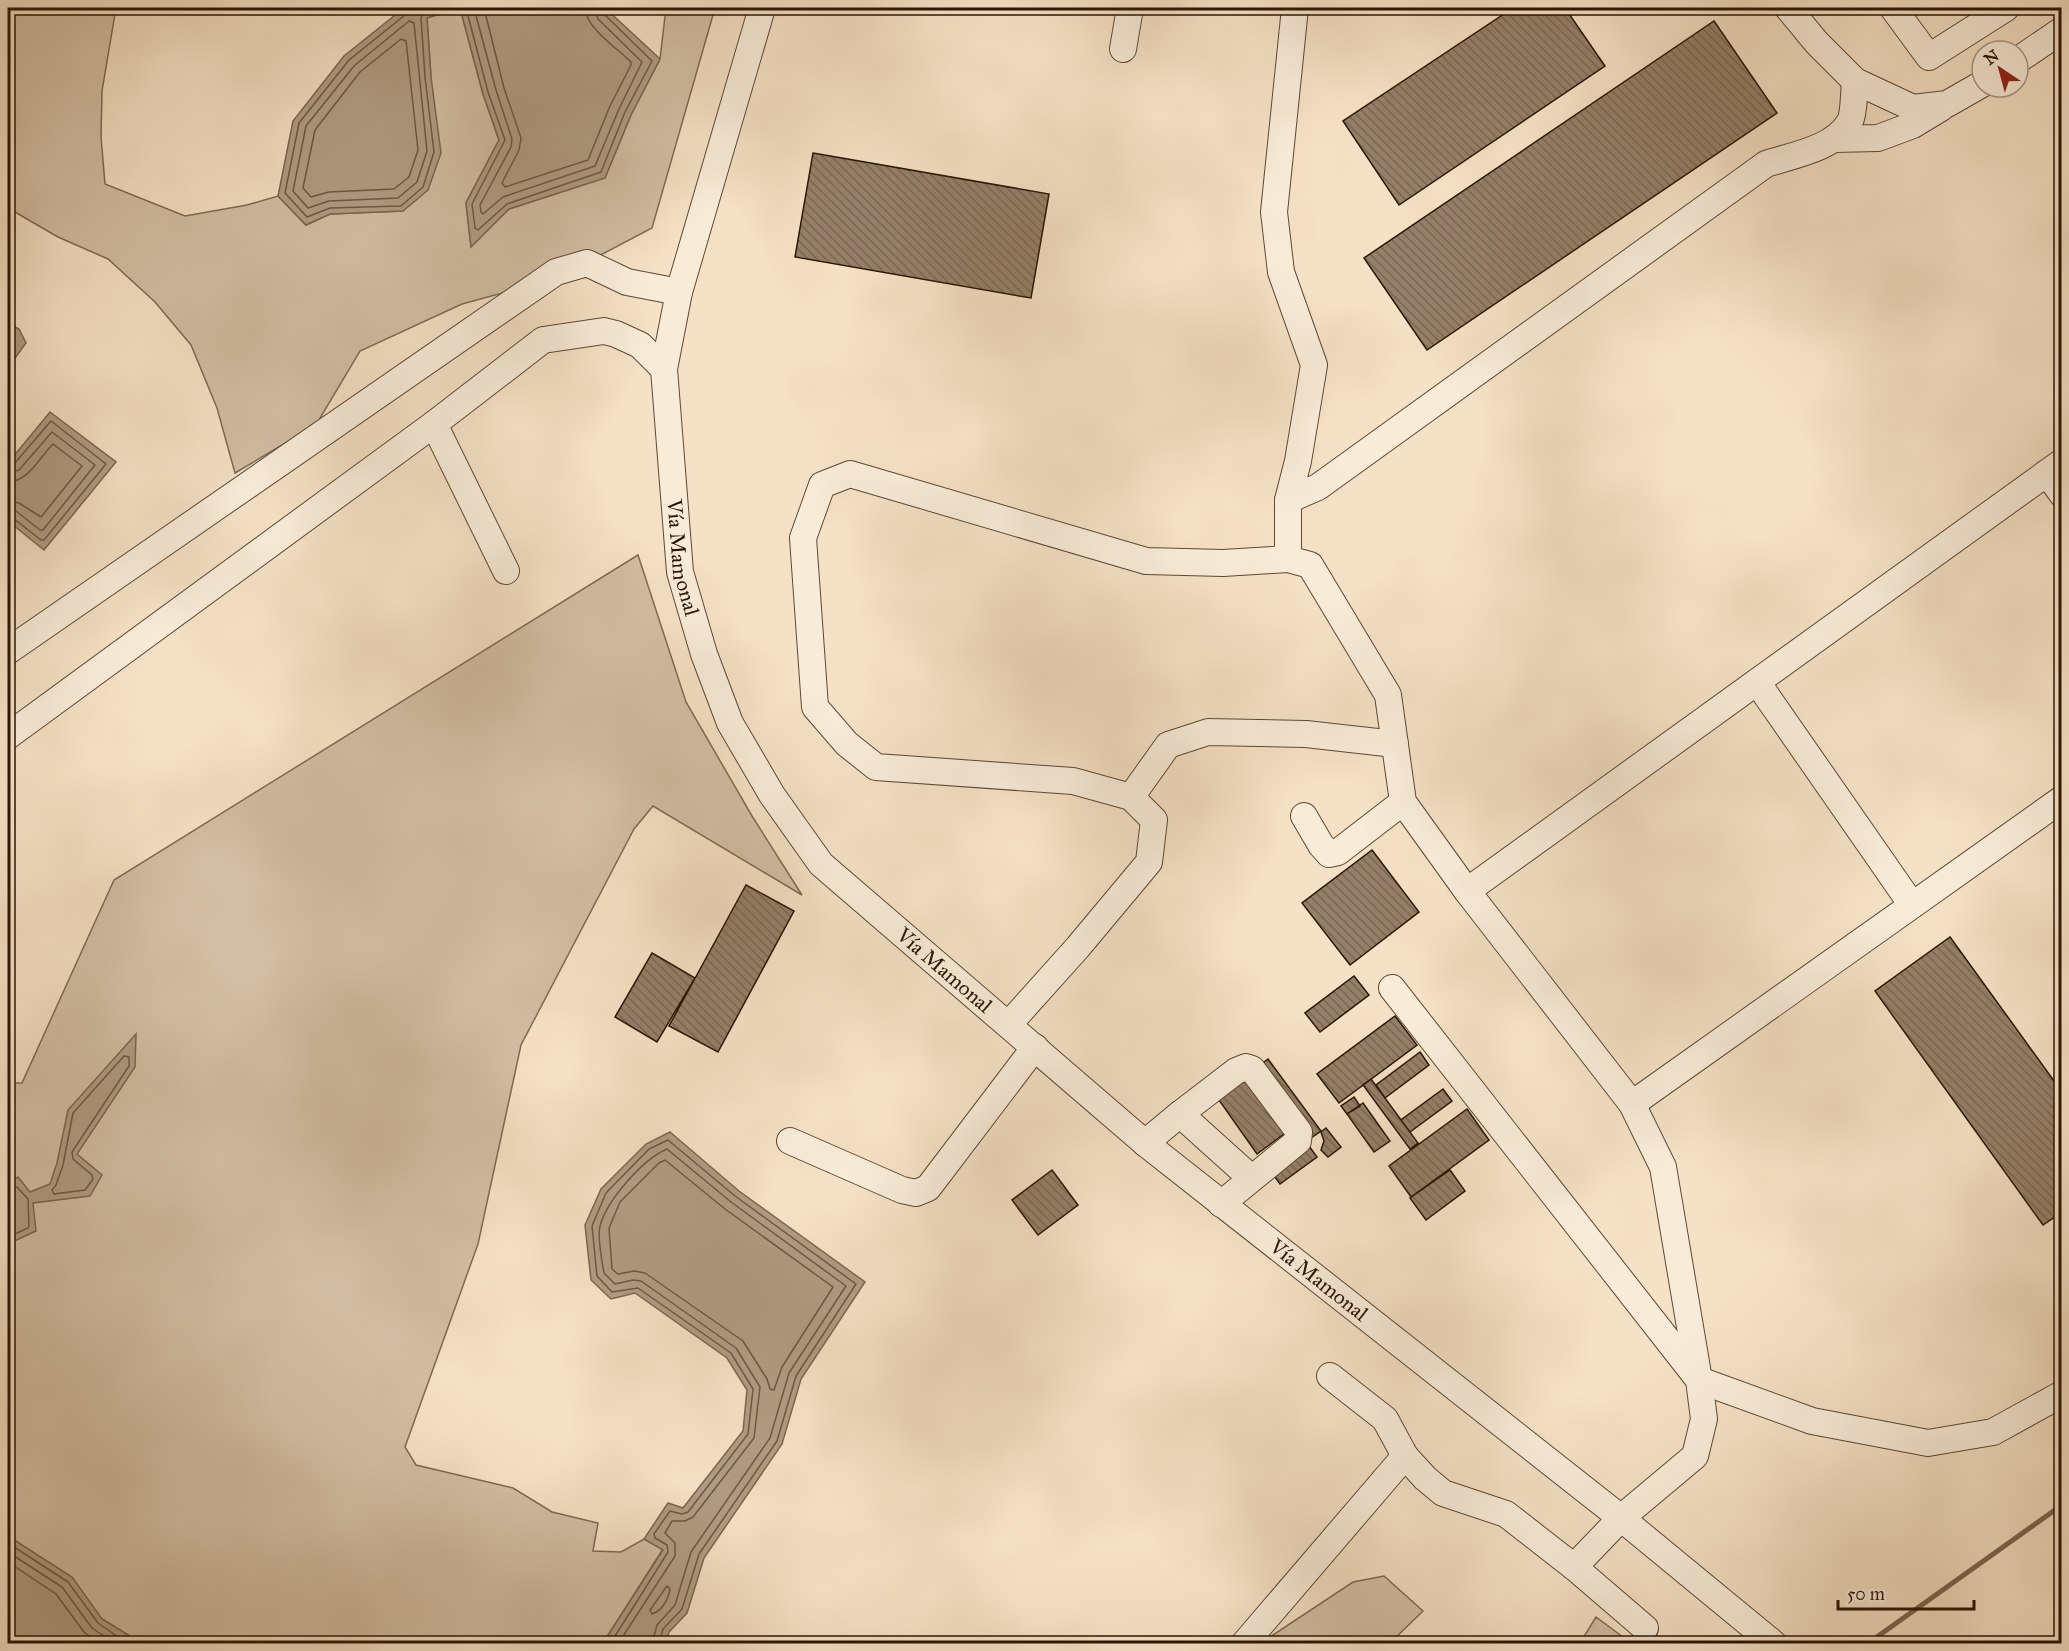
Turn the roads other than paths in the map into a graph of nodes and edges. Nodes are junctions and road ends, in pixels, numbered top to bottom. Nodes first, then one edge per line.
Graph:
1 (762, 8) edge
2 (1130, 8) edge
3 (1295, 8) edge
4 (1788, 8) edge
5 (1893, 8) edge
6 (2006, 8) edge
7 (2061, 30) edge
8 (1123, 49) dead end
9 (2030, 52) edge
10 (1855, 81) junction
11 (1970, 91) edge
12 (1947, 104) junction
13 (1834, 139) junction
14 (679, 292) junction
15 (664, 369) junction
16 (434, 424) junction
17 (2054, 468) edge
18 (2061, 494) edge
19 (1288, 500) junction
20 (1288, 559) junction
21 (506, 571) dead end
22 (8, 651) edge
23 (1757, 682) junction
24 (8, 736) edge
25 (1395, 744) junction
26 (1131, 797) junction
27 (2061, 799) edge
28 (1403, 802) junction
29 (1304, 816) dead end
30 (1467, 891) junction
31 (1912, 905) junction
32 (1392, 988) dead end
33 (1009, 1024) junction
34 (1035, 1047) junction
35 (1632, 1104) junction
36 (1180, 1114) junction
37 (790, 1141) dead end
38 (1145, 1143) junction
39 (1251, 1178) junction
40 (1221, 1204) junction
41 (1330, 1376) dead end
42 (1700, 1380) junction
43 (2061, 1394) edge
44 (1405, 1456) junction
45 (1621, 1518) junction
46 (1574, 1567) junction
47 (1645, 1628) dead end
48 (1244, 1644) edge
49 (1774, 1644) edge

1 - 14 street, Vía Mamonal
2 - 8 street
3 - 19 street
4 - 10 street
5 - 6 street
7 - 9 street
10 - 12 street
10 - 13 street
11 - 12 street
12 - 13 street
13 - 19 street
14 - 15 street, Vía Mamonal
14 - 22 street
15 - 16 street
15 - 33 street, Vía Mamonal
16 - 21 street
16 - 24 street
17 - 18 street
17 - 23 street
19 - 20 street
20 - 25 street
20 - 26 street
23 - 30 street
23 - 31 street
25 - 26 street
25 - 28 street
26 - 33 street
27 - 31 street
28 - 29 street
28 - 30 street
30 - 35 street
31 - 35 street
32 - 42 street
33 - 34 street, Vía Mamonal
34 - 37 street
34 - 38 street, Vía Mamonal
35 - 42 street
36 - 38 street
36 - 39 street
36 - 39 street
38 - 40 street, Vía Mamonal
39 - 40 street
40 - 45 street, Vía Mamonal
41 - 44 street
42 - 43 street
42 - 45 street
44 - 46 street
44 - 48 street
45 - 46 street
45 - 49 street, Vía Mamonal
46 - 47 street

